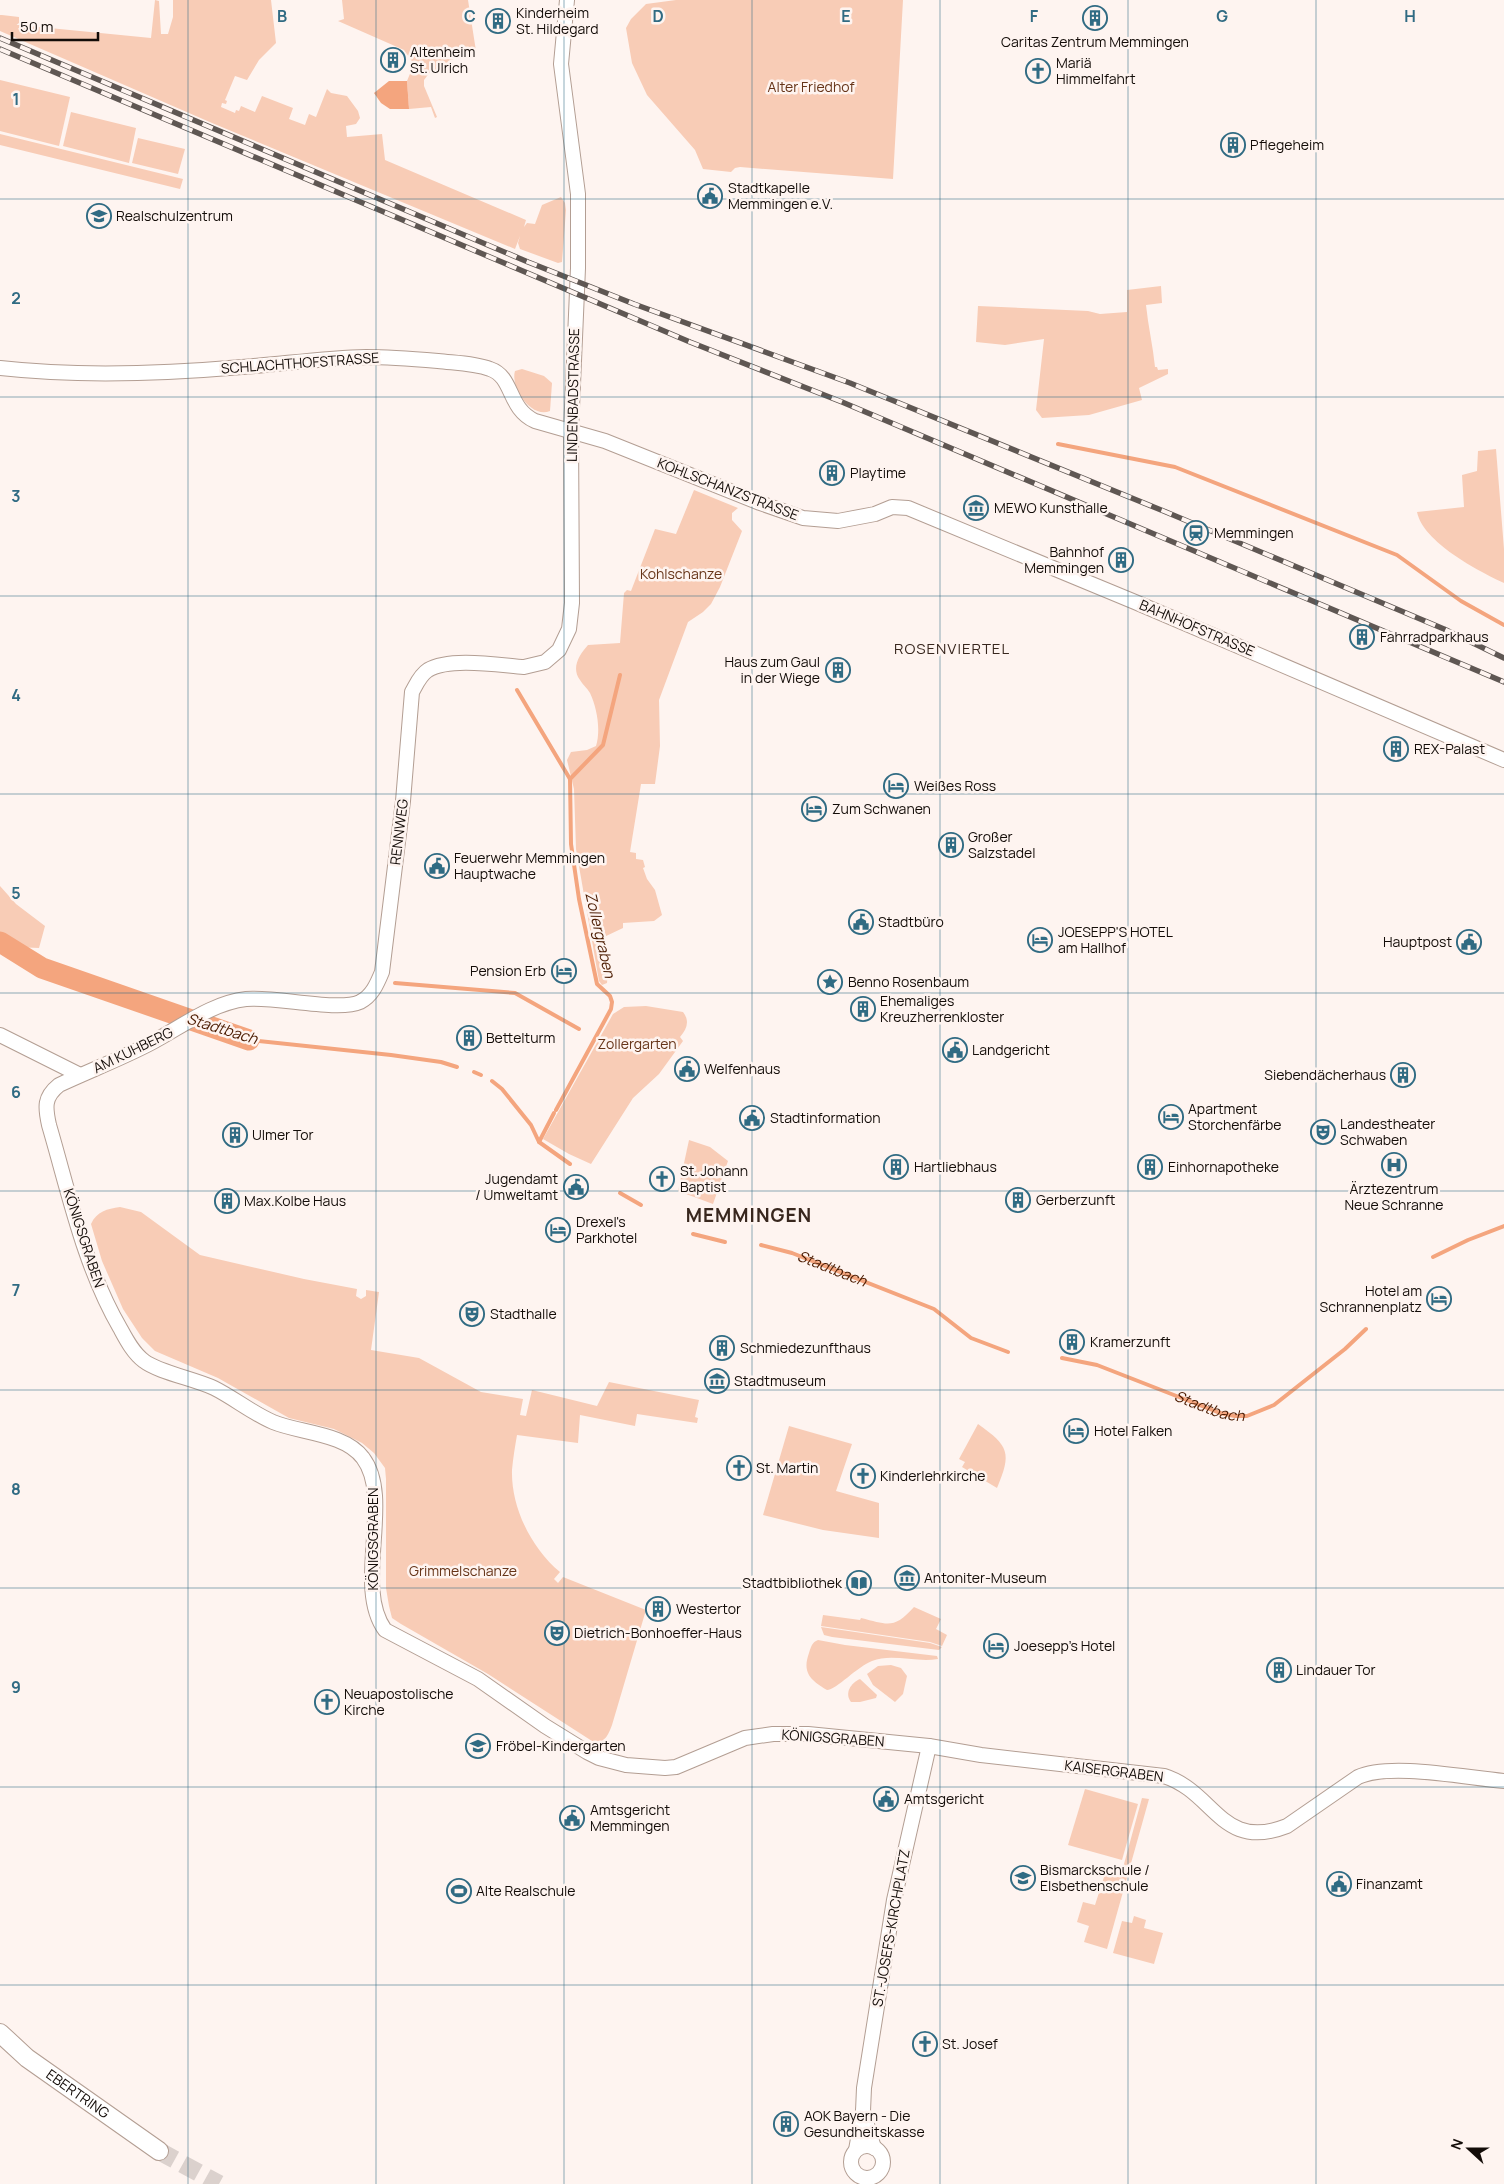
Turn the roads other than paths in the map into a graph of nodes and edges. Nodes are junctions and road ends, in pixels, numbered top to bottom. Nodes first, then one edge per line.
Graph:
1 (567, 0) edge
2 (571, 0) edge
3 (564, 20) junction
4 (0, 368) edge
5 (571, 432) junction
6 (887, 509) joint
7 (427, 671) joint
8 (1504, 760) edge
9 (369, 995) joint
10 (0, 1035) edge
11 (80, 1075) junction
12 (930, 1746) junction
13 (1504, 1781) edge
14 (0, 2033) edge
15 (0, 2045) edge
16 (27, 2058) junction
17 (863, 2111) junction
18 (874, 2148) junction
19 (856, 2150) junction
20 (159, 2151) tunnel mouth
21 (877, 2179) edge
22 (860, 2181) edge

1 - 3 street, LINDENBADSTRASSE
2 - 3 street
3 - 5 street, LINDENBADSTRASSE
4 - 5 street, SCHLACHTHOFSTRASSE
5 - 6 street, KOHLSCHANZSTRASSE
5 - 7 street, LINDENBADSTRASSE
6 - 8 street, BAHNHOFSTRASSE
7 - 9 street, RENNWEG
9 - 11 street, AM KUHBERG
10 - 11 street
11 - 12 street, KÖNIGSGRABEN
12 - 13 street, KAISERGRABEN
12 - 17 street, ST.-JOSEFS-KIRCHPLATZ
14 - 16 main road, EBERTRING
15 - 16 main road
16 - 20 main road, EBERTRING
17 - 18 street, ST.-JOSEFS-KIRCHPLATZ
17 - 19 street, ST.-JOSEFS-KIRCHPLATZ
18 - 19 street
18 - 21 street
19 - 22 street
21 - 22 street

